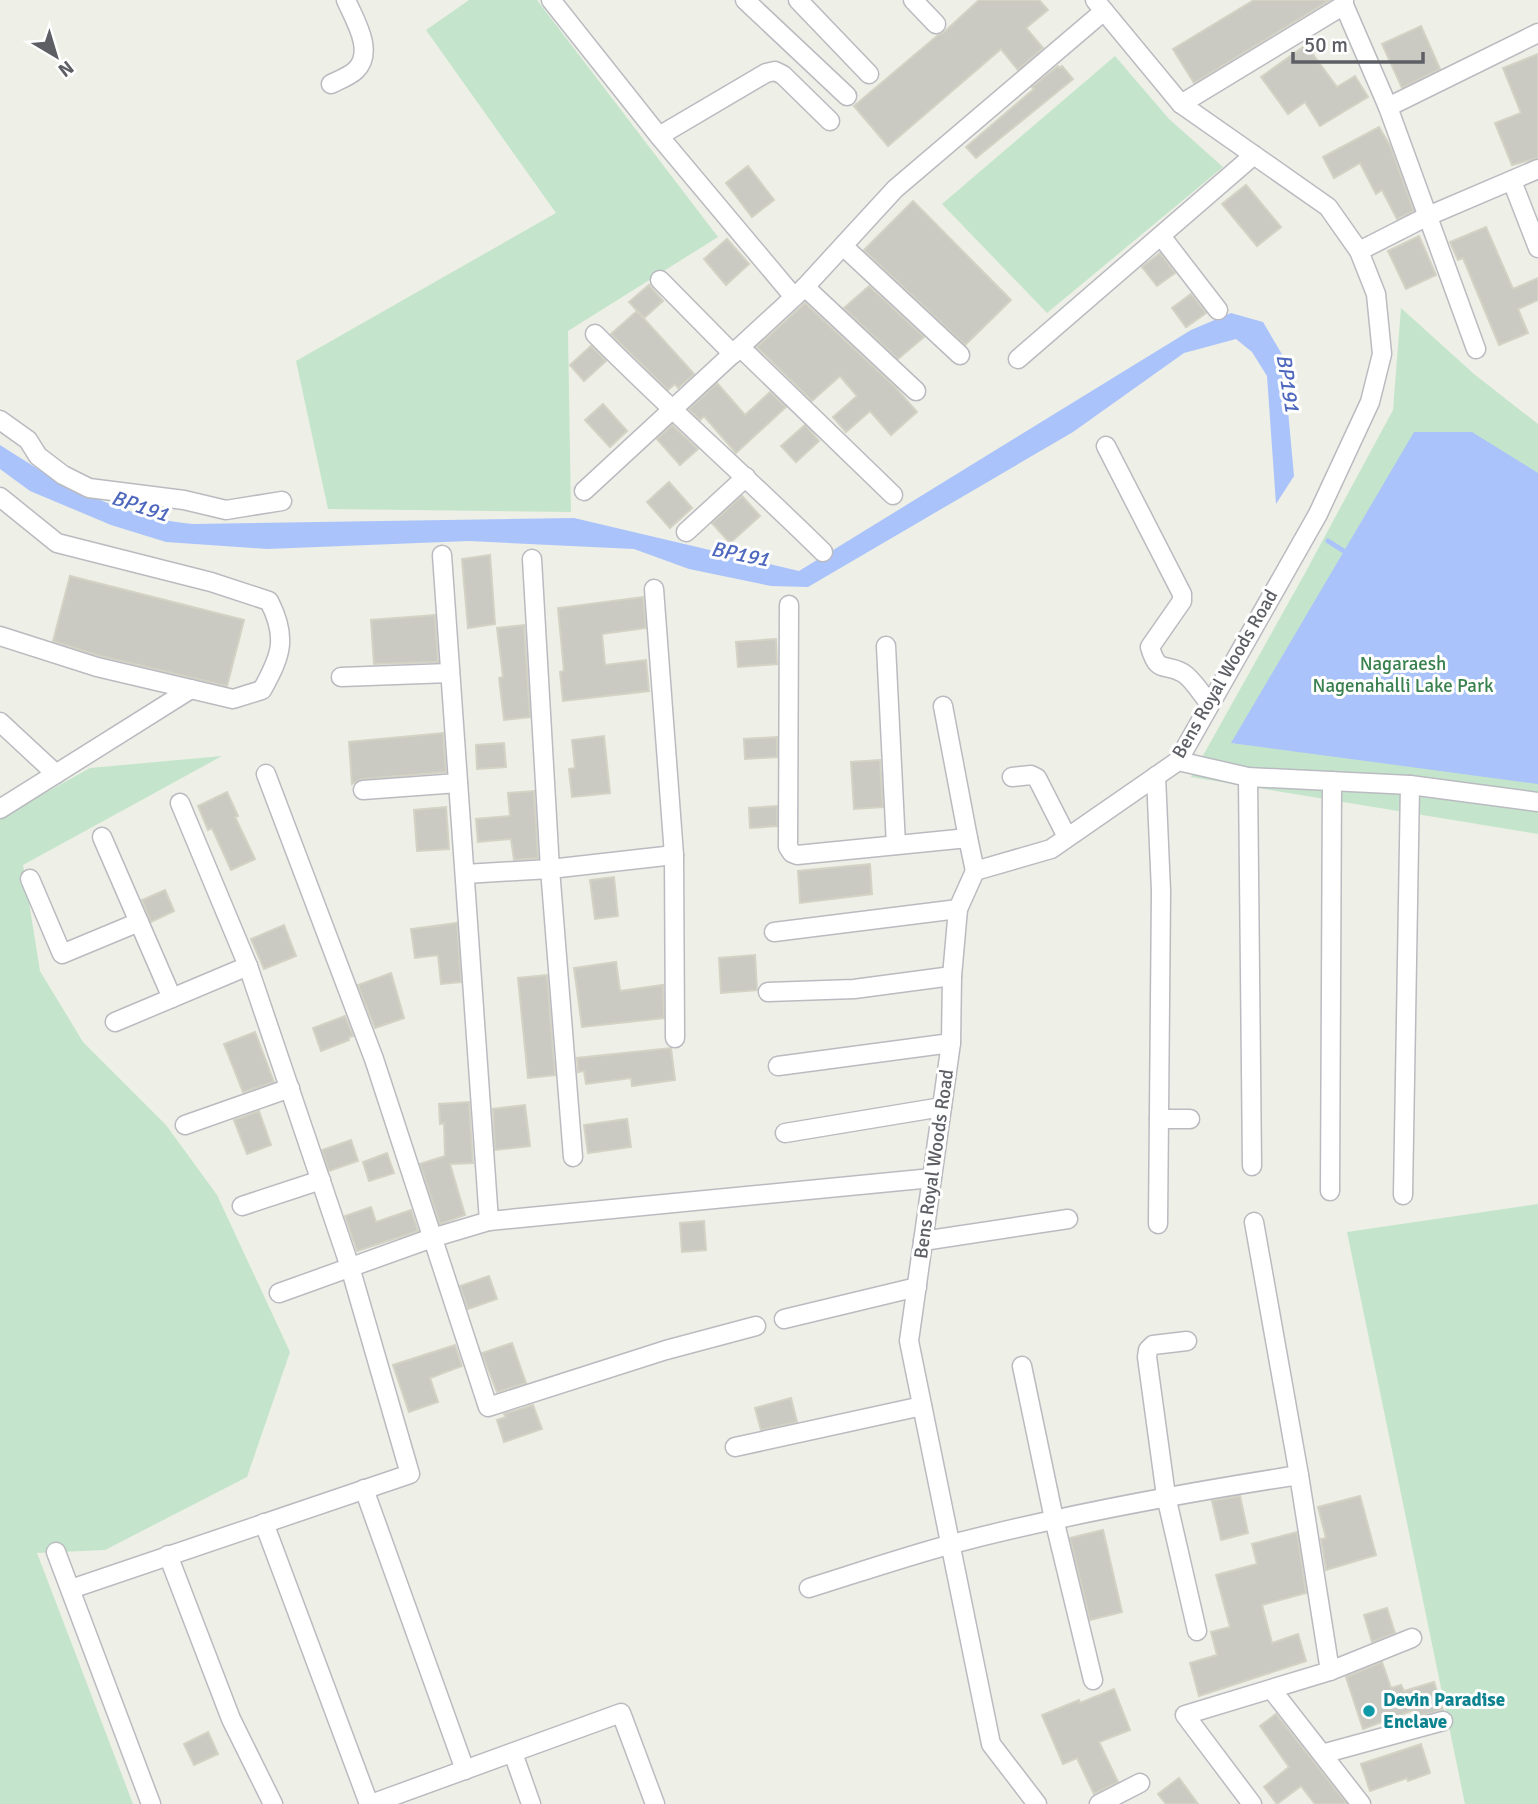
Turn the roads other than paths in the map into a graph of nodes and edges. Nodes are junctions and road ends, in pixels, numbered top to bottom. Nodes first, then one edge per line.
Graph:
1 (346, 0) edge
2 (551, 0) edge
3 (745, 0) edge
4 (797, 0) edge
5 (913, 0) edge
6 (1344, 3) edge
7 (1099, 5) edge
8 (936, 24) dead end
9 (1538, 33) edge
10 (869, 74) dead end
11 (331, 84) dead end
12 (847, 96) dead end
13 (1181, 104) junction
14 (1388, 107) junction
15 (830, 121) dead end
16 (659, 136) junction
17 (1254, 155) junction
18 (1538, 169) edge
19 (1512, 181) junction
20 (1428, 216) junction
21 (1161, 236) junction
22 (844, 246) junction
23 (1538, 248) edge
24 (1359, 251) junction
25 (660, 280) dead end
26 (799, 292) junction
27 (1218, 310) dead end
28 (595, 334) dead end
29 (1476, 349) dead end
30 (736, 350) junction
31 (960, 355) dead end
32 (1018, 359) dead end
33 (916, 391) dead end
34 (671, 411) junction
35 (0, 421) edge
36 (1106, 446) dead end
37 (746, 477) junction
38 (584, 491) dead end
39 (893, 495) dead end
40 (0, 497) edge
41 (282, 502) dead end
42 (686, 532) dead end
43 (823, 552) dead end
44 (442, 555) dead end
45 (532, 559) dead end
46 (654, 589) dead end
47 (789, 605) dead end
48 (0, 636) edge
49 (886, 646) dead end
50 (450, 673) junction
51 (341, 677) dead end
52 (191, 689) junction
53 (1210, 704) junction
54 (943, 706) dead end
55 (0, 722) edge
56 (1178, 761) junction
57 (56, 774) junction
58 (266, 774) dead end
59 (1156, 776) junction
60 (1012, 777) dead end
61 (1248, 777) junction
62 (1332, 781) junction
63 (458, 783) junction
64 (1410, 785) junction
65 (363, 790) dead end
66 (1538, 802) edge
67 (180, 803) dead end
68 (0, 808) edge
69 (102, 837) dead end
70 (1067, 837) junction
71 (968, 838) junction
72 (896, 845) junction
73 (674, 855) junction
74 (551, 869) junction
75 (975, 870) junction
76 (465, 874) junction
77 (30, 879) dead end
78 (958, 909) junction
79 (139, 922) junction
80 (774, 932) dead end
81 (248, 966) junction
82 (952, 976) junction
83 (768, 992) dead end
84 (172, 998) junction
85 (115, 1022) dead end
86 (675, 1038) dead end
87 (951, 1043) junction
88 (778, 1066) dead end
89 (289, 1088) junction
90 (942, 1107) junction
91 (1159, 1119) junction
92 (1191, 1119) dead end
93 (185, 1125) dead end
94 (785, 1133) dead end
95 (573, 1157) dead end
96 (1252, 1166) dead end
97 (932, 1178) junction
98 (321, 1180) junction
99 (1330, 1191) dead end
100 (1403, 1195) dead end
101 (242, 1206) dead end
102 (1068, 1219) dead end
103 (489, 1221) junction
104 (1254, 1222) dead end
105 (1158, 1224) dead end
106 (432, 1238) junction
107 (923, 1241) junction
108 (351, 1267) junction
109 (917, 1286) junction
110 (279, 1293) dead end
111 (784, 1319) dead end
112 (756, 1326) dead end
113 (1187, 1341) dead end
114 (1022, 1366) dead end
115 (922, 1406) junction
116 (736, 1447) dead end
117 (1299, 1475) junction
118 (363, 1489) junction
119 (1166, 1496) junction
120 (1054, 1519) junction
121 (264, 1523) junction
122 (951, 1545) junction
123 (56, 1552) dead end
124 (168, 1555) junction
125 (809, 1588) dead end
126 (71, 1589) junction
127 (1197, 1631) dead end
128 (1412, 1638) dead end
129 (1330, 1671) junction
130 (1093, 1680) dead end
131 (1272, 1690) junction
132 (1443, 1721) dead end
133 (513, 1752) junction
134 (1322, 1754) junction
135 (465, 1770) junction
136 (1140, 1783) dead end
137 (404, 1798) edge
138 (151, 1804) edge
139 (273, 1804) edge
140 (370, 1804) edge
141 (531, 1804) edge
142 (655, 1804) edge
143 (1037, 1804) edge
144 (1099, 1804) edge
145 (1252, 1804) edge
146 (1361, 1804) edge

1 - 11 street
2 - 16 street
3 - 12 street
4 - 10 street
5 - 8 street
6 - 13 street
6 - 14 street
7 - 13 street, Bens Royal Woods Road
7 - 22 street
9 - 14 street
13 - 17 street, Bens Royal Woods Road
14 - 20 street
15 - 16 street
16 - 26 street
17 - 21 street
17 - 24 street, Bens Royal Woods Road
18 - 19 street
19 - 20 street
19 - 23 street
20 - 24 street
20 - 29 street
21 - 27 street
21 - 32 street
22 - 26 street
22 - 31 street
24 - 53 street, Bens Royal Woods Road
25 - 30 street
26 - 30 street
26 - 33 street
28 - 34 street
30 - 34 street
30 - 39 street
34 - 37 street
34 - 38 street
35 - 41 street
36 - 53 street
37 - 42 street
37 - 43 street
40 - 52 street
44 - 50 street
45 - 74 street
46 - 73 street
47 - 72 street
48 - 52 street
49 - 72 street
50 - 51 street
50 - 63 street
52 - 57 street
53 - 56 street, Bens Royal Woods Road
54 - 71 street
55 - 57 street
56 - 59 street, Bens Royal Woods Road
56 - 61 street
57 - 68 street
58 - 106 street
59 - 70 street, Bens Royal Woods Road
59 - 91 street
60 - 70 street
61 - 62 street
61 - 96 street
62 - 64 street
62 - 99 street
63 - 65 street
63 - 76 street
64 - 66 street
64 - 100 street
67 - 81 street
69 - 79 street
70 - 75 street, Bens Royal Woods Road
71 - 72 street
71 - 75 street
73 - 74 street
73 - 86 street
74 - 76 street
74 - 95 street
75 - 78 street, Bens Royal Woods Road
76 - 103 street
77 - 79 street
78 - 80 street
78 - 82 street, Bens Royal Woods Road
79 - 84 street
81 - 84 street
81 - 89 street
82 - 83 street
82 - 87 street, Bens Royal Woods Road
84 - 85 street
87 - 88 street
87 - 90 street, Bens Royal Woods Road
89 - 93 street
89 - 98 street
90 - 94 street
90 - 97 street, Bens Royal Woods Road
91 - 92 street
91 - 105 street
97 - 103 street
97 - 107 street, Bens Royal Woods Road
98 - 101 street
98 - 108 street
102 - 107 street
103 - 106 street
104 - 117 street
106 - 108 street
106 - 112 street
107 - 109 street, Bens Royal Woods Road
108 - 110 street
108 - 118 street
109 - 111 street
109 - 115 street, Bens Royal Woods Road
113 - 119 street
114 - 120 street
115 - 116 street
115 - 122 street, Bens Royal Woods Road
117 - 119 street
117 - 129 street
118 - 121 street
118 - 135 street
119 - 120 street
119 - 127 street
120 - 122 street
120 - 130 street
121 - 124 street
121 - 140 street
122 - 125 street
122 - 143 street, Bens Royal Woods Road
123 - 126 street
124 - 126 street
124 - 139 street
126 - 138 street
128 - 129 street
129 - 131 street
131 - 134 street
131 - 145 street
132 - 134 street
133 - 135 street
133 - 141 street
133 - 142 street
134 - 146 street
135 - 137 street
136 - 144 street
137 - 140 street

